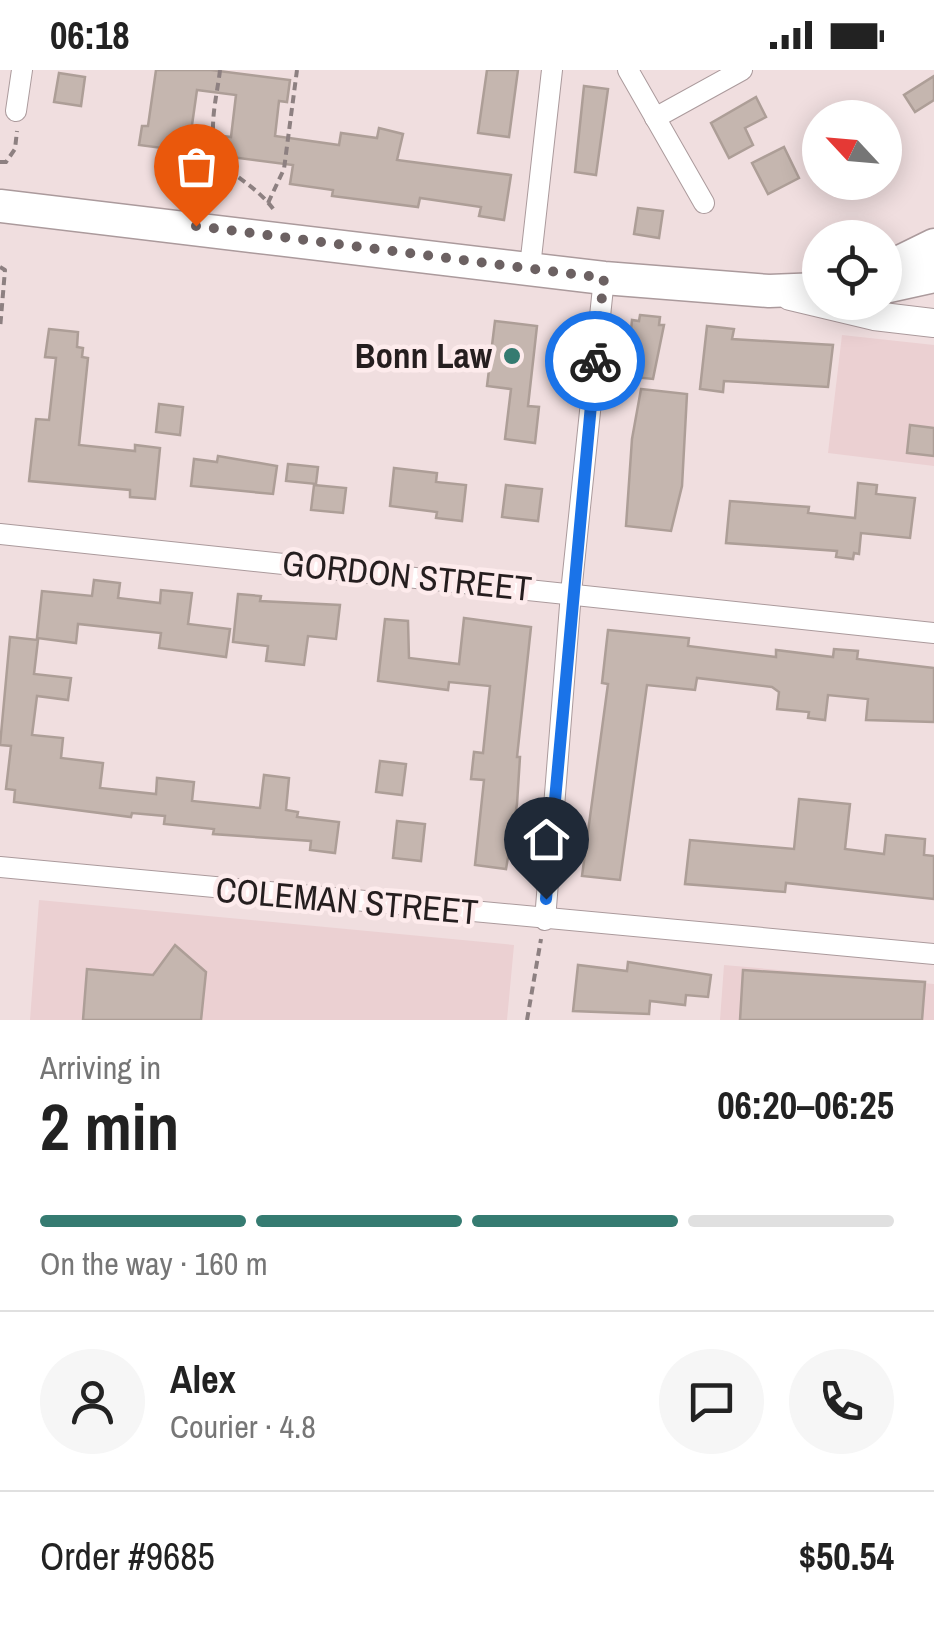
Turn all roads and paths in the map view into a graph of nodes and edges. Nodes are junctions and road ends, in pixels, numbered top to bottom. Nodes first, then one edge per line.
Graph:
1 (22, 70) edge
2 (220, 70) edge
3 (297, 70) edge
4 (552, 70) edge
5 (628, 70) edge
6 (742, 70) edge
7 (16, 111) joint
8 (655, 118) junction
9 (0, 162) edge
10 (268, 203) junction
11 (704, 204) dead end
12 (0, 206) edge
13 (277, 214) dead end
14 (934, 245) edge
15 (902, 260) edge
16 (0, 266) edge
17 (530, 267) junction
18 (934, 276) edge
19 (604, 278) junction
20 (902, 283) edge
21 (802, 290) edge
22 (769, 291) junction
23 (934, 323) edge
24 (0, 329) edge
25 (0, 534) edge
26 (571, 593) junction
27 (934, 633) edge
28 (0, 867) edge
29 (545, 920) junction
30 (934, 954) edge
31 (527, 1020) edge

1 - 7 street
2 - 10 path
3 - 10 path
4 - 17 street
5 - 8 street
6 - 8 street
7 - 9 path
8 - 11 street
10 - 13 path
12 - 17 main road
14 - 15 main road
16 - 24 path
17 - 19 main road
18 - 20 main road
19 - 22 main road
19 - 26 street
21 - 22 main road
22 - 23 street
25 - 26 street, GORDON STREET
26 - 27 street, GORDON STREET
26 - 29 street
28 - 29 street, COLEMAN STREET
29 - 30 street, COLEMAN STREET
29 - 31 path

